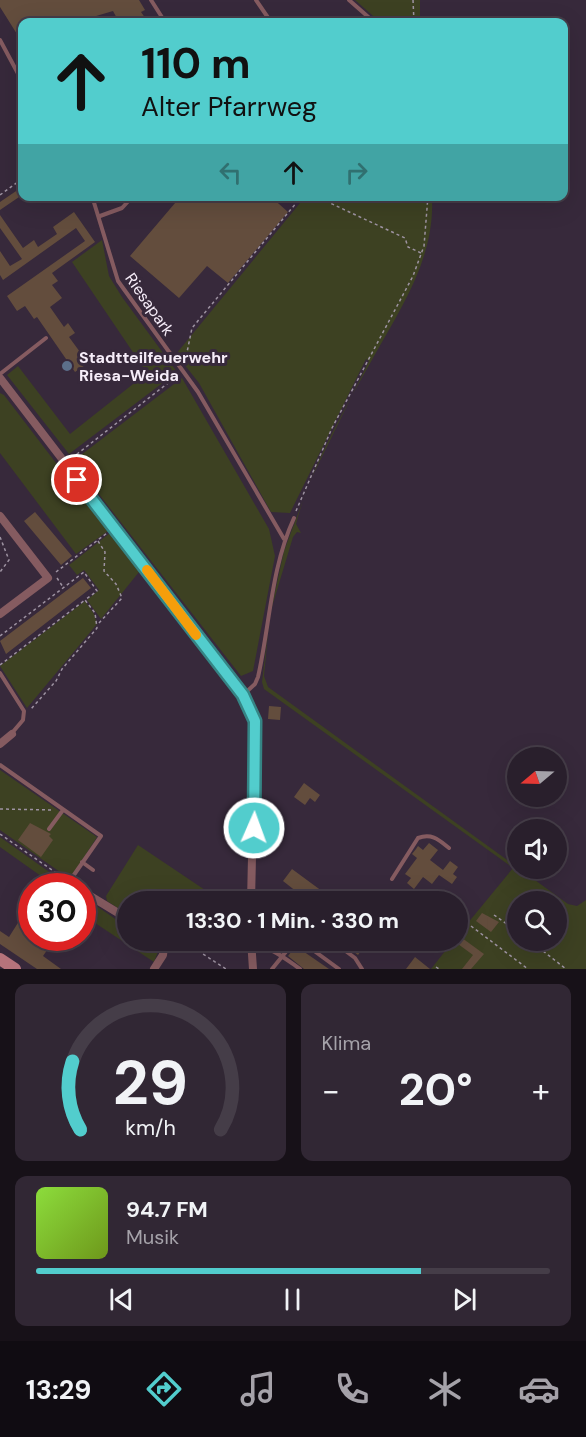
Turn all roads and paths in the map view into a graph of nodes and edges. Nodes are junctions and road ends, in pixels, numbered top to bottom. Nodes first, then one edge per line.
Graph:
1 (151, 0) edge
2 (256, 0) edge
3 (349, 0) edge
4 (413, 0) edge
5 (162, 18) edge
6 (268, 18) edge
7 (369, 18) edge
8 (414, 18) edge
9 (0, 40) edge
10 (18, 74) edge
11 (18, 182) edge
12 (0, 195) edge
13 (94, 201) edge
14 (129, 201) edge
15 (298, 201) edge
16 (326, 201) edge
17 (427, 201) edge
18 (100, 216) junction
19 (422, 254) junction
20 (46, 338) dead end
21 (183, 371) junction
22 (0, 376) edge
23 (65, 464) junction
24 (0, 516) edge
25 (294, 518) joint
26 (114, 528) junction
27 (0, 537) edge
28 (284, 539) junction
29 (98, 541) junction
30 (0, 572) edge
31 (63, 587) junction
32 (86, 600) junction
33 (0, 614) edge
34 (98, 624) junction
35 (0, 636) edge
36 (0, 665) edge
37 (0, 674) edge
38 (243, 695) junction
39 (24, 711) junction
40 (12, 734) joint
41 (0, 744) edge
42 (0, 765) edge
43 (0, 809) edge
44 (63, 810) junction
45 (49, 830) dead end
46 (0, 834) edge
47 (449, 848) dead end
48 (82, 862) junction
49 (93, 870) dead end
50 (56, 873) edge
51 (75, 873) edge
52 (392, 879) dead end
53 (251, 891) edge
54 (96, 900) edge
55 (117, 913) edge
56 (494, 915) dead end
57 (507, 924) edge
58 (471, 926) dead end
59 (163, 951) edge
60 (199, 951) edge
61 (252, 951) edge
62 (270, 951) edge
63 (346, 951) edge
64 (543, 951) edge
65 (280, 956) junction
66 (0, 959) edge
67 (15, 969) edge
68 (154, 969) edge
69 (226, 969) edge
70 (253, 969) edge
71 (272, 969) edge
72 (300, 969) edge
73 (339, 969) edge
74 (362, 969) edge
75 (528, 969) edge
76 (566, 969) edge

1 - 5 lane
2 - 6 lane
3 - 7 lane
4 - 8 path
9 - 10 lane
11 - 12 path
13 - 18 lane, Riesapark
14 - 18 lane
15 - 21 path
16 - 19 path
17 - 19 path
18 - 21 lane, Riesapark
19 - 25 path
20 - 22 lane
21 - 23 path
21 - 28 lane, Riesapark
22 - 23 street
23 - 26 street
24 - 33 street
25 - 28 lane
26 - 29 path
26 - 38 street
27 - 30 path
28 - 38 lane
29 - 31 path
29 - 34 path
31 - 32 path
31 - 35 path
32 - 34 path
32 - 36 path
34 - 39 path
37 - 39 lane
38 - 53 street
39 - 40 lane
40 - 41 street
42 - 44 lane
43 - 44 path
44 - 45 lane
44 - 48 lane
46 - 50 path
47 - 52 lane
48 - 49 lane
48 - 51 lane
54 - 55 street
56 - 57 path
58 - 75 path
59 - 68 street
60 - 69 path
61 - 70 street
62 - 65 lane
63 - 74 lane
64 - 76 path
65 - 71 lane
65 - 72 lane
65 - 73 lane
66 - 67 street

